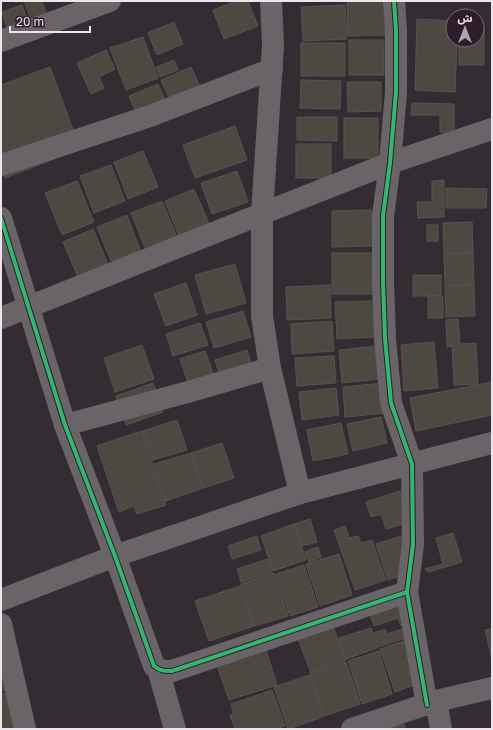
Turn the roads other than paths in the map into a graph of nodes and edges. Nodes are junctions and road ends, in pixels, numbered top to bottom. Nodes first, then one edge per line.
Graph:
1 (110, 1) edge
2 (271, 1) edge
3 (394, 1) edge
4 (58, 10) edge
5 (1, 41) edge
6 (272, 69) junction
7 (492, 129) edge
8 (390, 164) junction
9 (1, 165) edge
10 (262, 214) junction
11 (1, 218) edge
12 (30, 307) junction
13 (1, 318) edge
14 (270, 368) junction
15 (65, 425) junction
16 (492, 443) edge
17 (412, 464) junction
18 (300, 493) junction
19 (116, 556) junction
20 (407, 592) junction
21 (1, 600) edge
22 (1, 624) edge
23 (158, 669) junction
24 (492, 688) edge
25 (431, 703) junction
26 (25, 729) edge
27 (175, 729) edge
28 (352, 729) edge
29 (441, 729) edge

1 - 4 street
2 - 6 street
3 - 8 street
4 - 5 street
6 - 9 street
6 - 10 street
7 - 8 street
8 - 10 street
8 - 17 street
10 - 12 street
10 - 14 street
11 - 12 street
12 - 13 street
12 - 15 street
14 - 15 street
14 - 18 street
15 - 19 street
16 - 17 street
17 - 18 street
17 - 20 street
18 - 19 street
19 - 21 street
19 - 23 street
20 - 23 street
20 - 25 street
22 - 26 street
23 - 27 street
24 - 25 street
25 - 28 street
25 - 29 street

